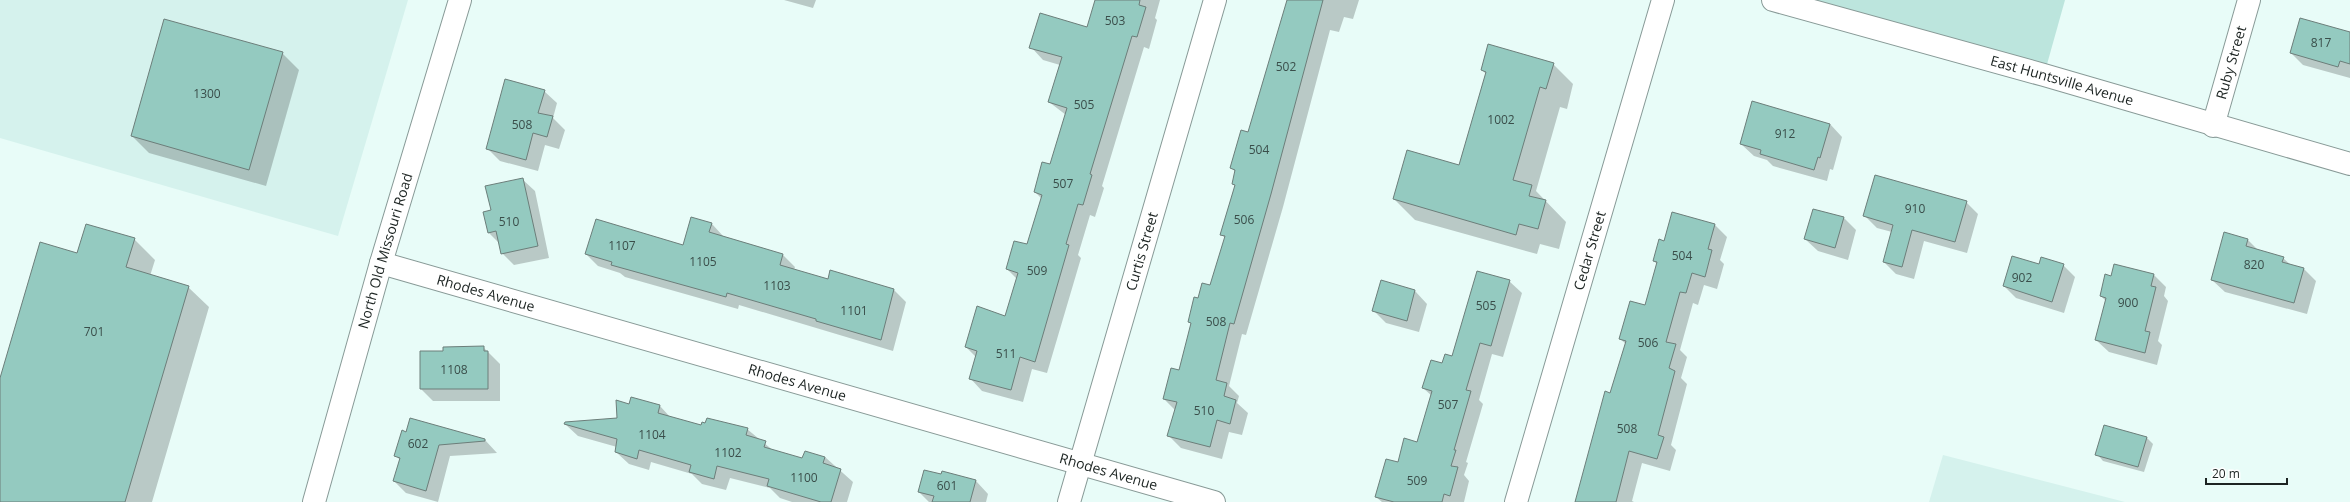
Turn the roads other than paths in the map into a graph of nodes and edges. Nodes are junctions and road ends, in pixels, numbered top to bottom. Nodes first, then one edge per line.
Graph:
1 (460, 0) edge
2 (1215, 0) edge
3 (1663, 0) edge
4 (1773, 0) edge
5 (2249, 0) edge
6 (2213, 126) junction
7 (2350, 164) edge
8 (381, 263) junction
9 (1080, 464) junction
10 (314, 502) edge
11 (1069, 502) edge
12 (1214, 502) edge
13 (1516, 502) edge

1 - 8 street, North Old Missouri Road
2 - 9 street, Curtis Street
3 - 13 street, Cedar Street
4 - 6 street, East Huntsville Avenue
5 - 6 street, Ruby Street
6 - 7 street, East Huntsville Avenue
8 - 9 street, Rhodes Avenue
8 - 10 street, North Old Missouri Road
9 - 11 street, Curtis Street
9 - 12 street, Rhodes Avenue

